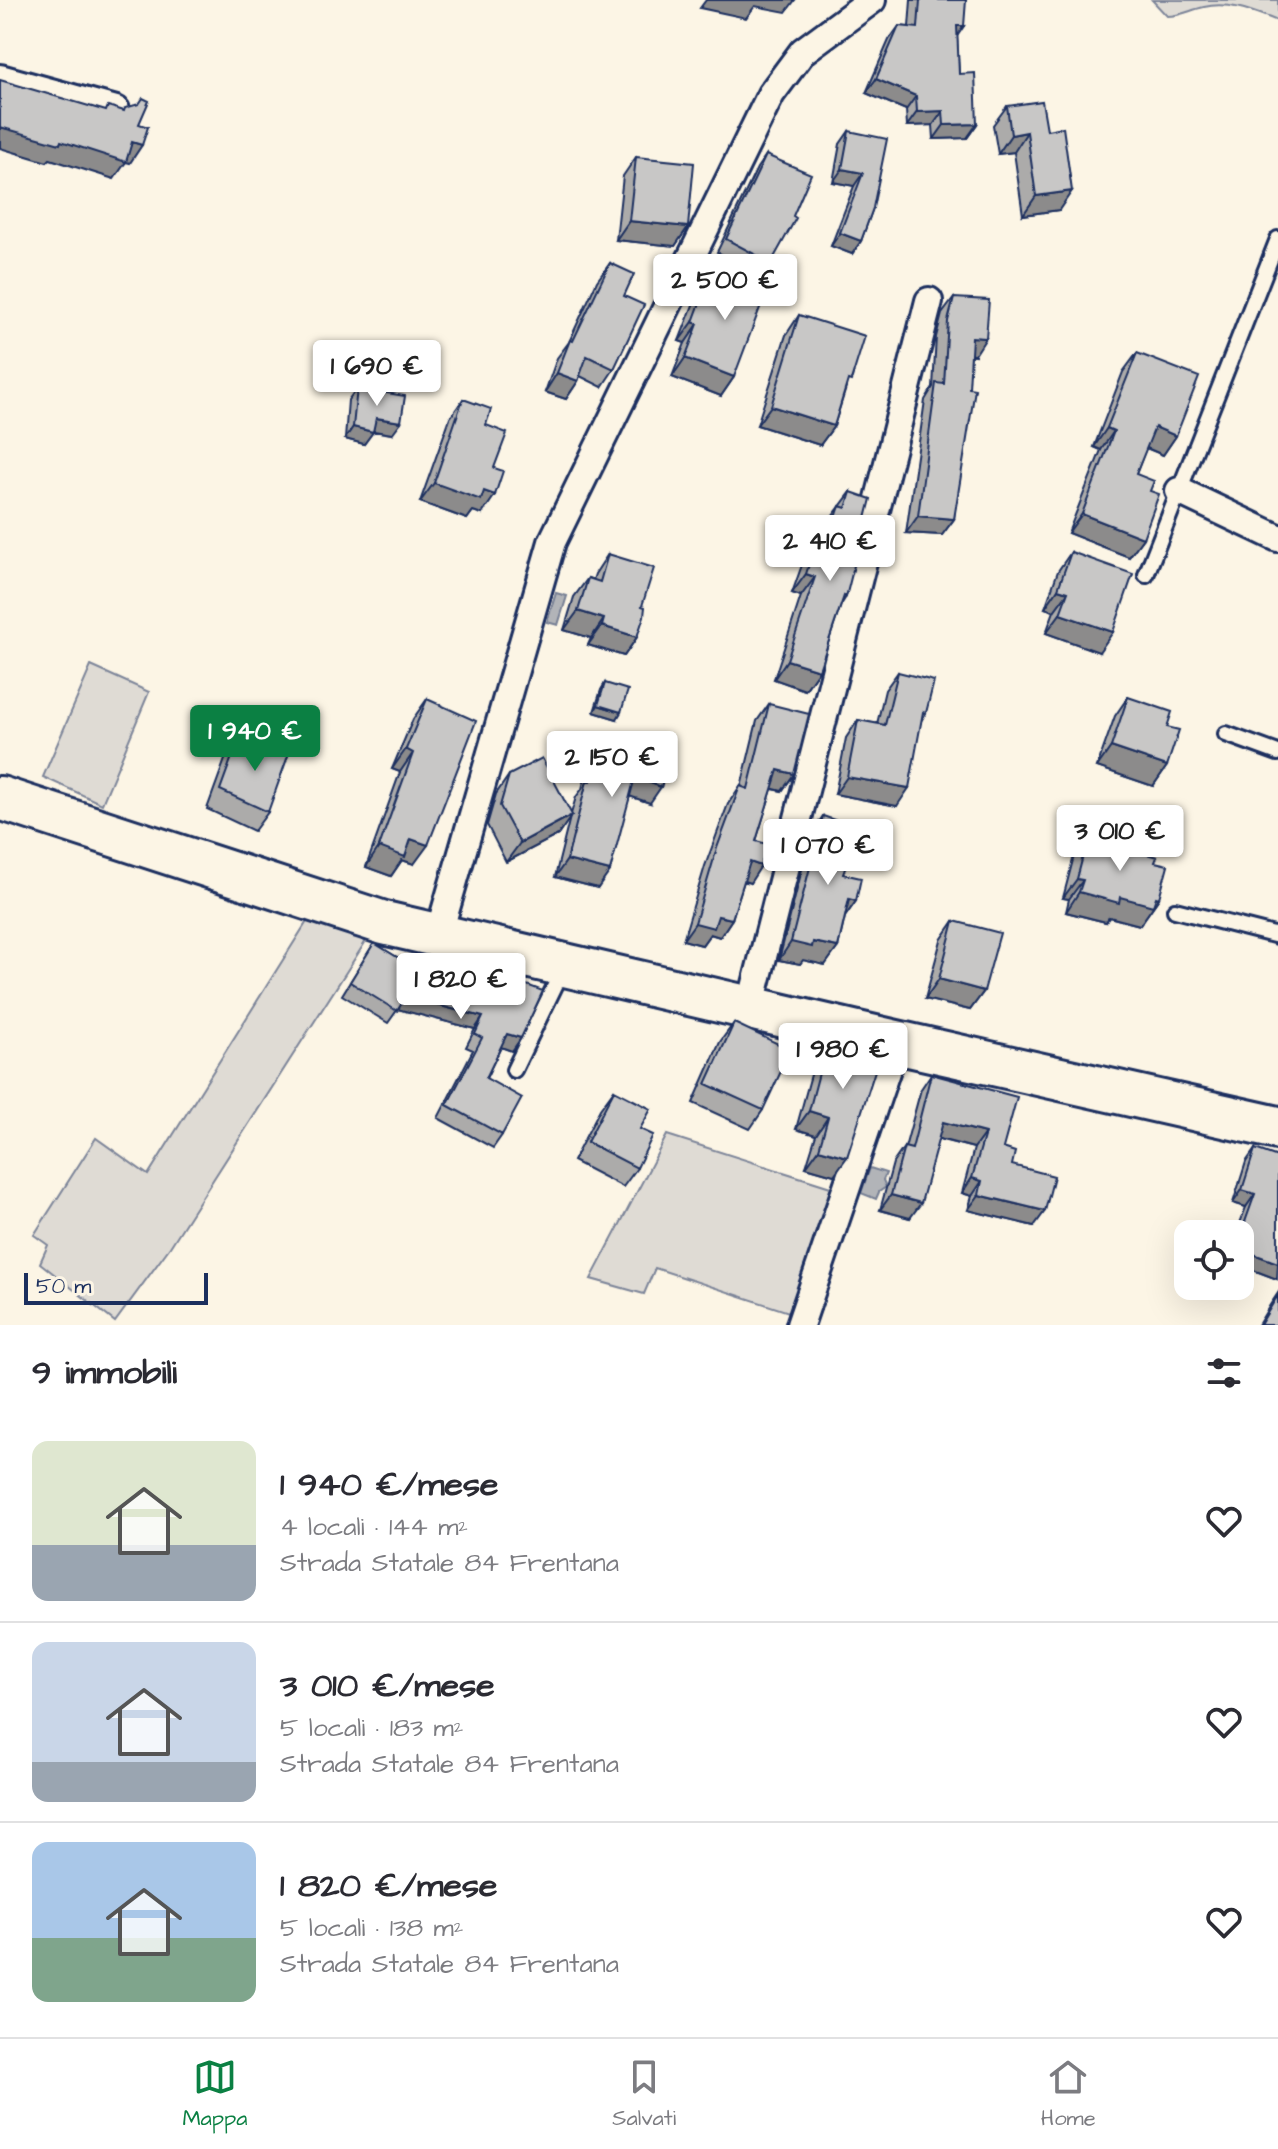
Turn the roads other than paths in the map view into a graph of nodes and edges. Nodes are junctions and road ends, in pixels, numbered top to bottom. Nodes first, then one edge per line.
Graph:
1 (872, 0) edge
2 (0, 78) edge
3 (116, 110) edge
4 (1278, 239) edge
5 (929, 301) dead end
6 (1179, 491) junction
7 (1278, 538) edge
8 (1146, 575) dead end
9 (1226, 734) dead end
10 (1278, 753) edge
11 (0, 798) edge
12 (1175, 910) dead end
13 (438, 936) junction
14 (1278, 936) edge
15 (565, 966) junction
16 (750, 1008) junction
17 (896, 1042) junction
18 (514, 1070) dead end
19 (1278, 1128) edge
20 (800, 1325) edge

1 - 13 street
2 - 3 street
4 - 6 lane
5 - 16 street
6 - 7 street
6 - 8 lane
9 - 10 lane
11 - 13 main road
12 - 14 lane
13 - 15 main road
15 - 16 main road
15 - 18 lane
16 - 17 main road
17 - 19 main road
17 - 20 street

